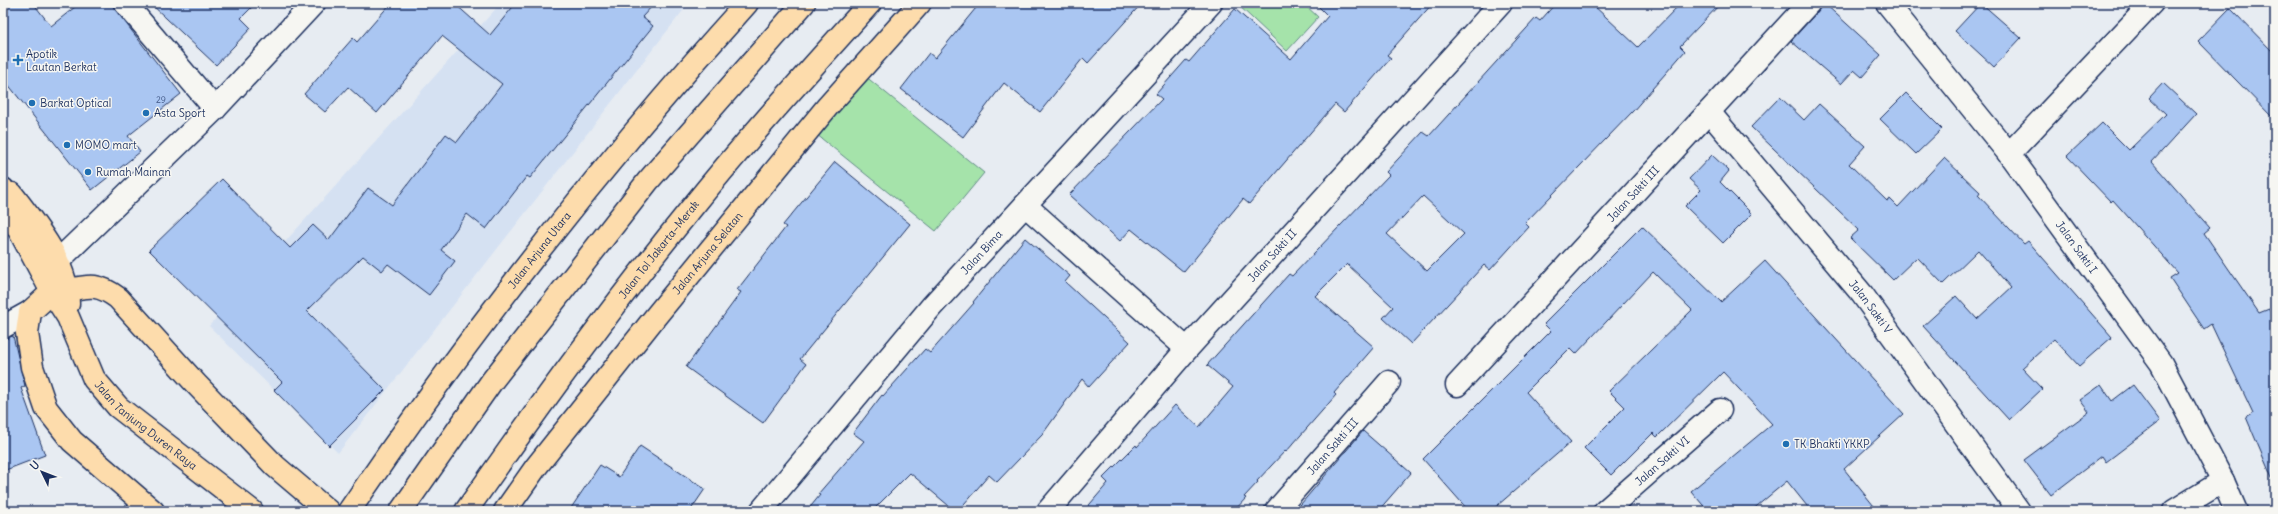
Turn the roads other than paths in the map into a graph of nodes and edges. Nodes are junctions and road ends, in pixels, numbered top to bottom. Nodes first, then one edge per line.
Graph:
1 (125, 3) edge
2 (314, 3) edge
3 (747, 3) edge
4 (804, 3) edge
5 (870, 3) edge
6 (920, 3) edge
7 (1211, 3) edge
8 (1501, 3) edge
9 (1809, 3) edge
10 (1887, 3) edge
11 (2152, 3) edge
12 (215, 109) junction
13 (1709, 112) junction
14 (2009, 154) junction
15 (3, 182) edge
16 (3, 190) edge
17 (1025, 205) junction
18 (58, 262) junction
19 (60, 291) junction
20 (30, 312) junction
21 (3, 327) edge
22 (1187, 349) junction
23 (1389, 382) dead end
24 (1457, 385) dead end
25 (1720, 410) dead end
26 (2223, 481) junction
27 (153, 511) edge
28 (252, 511) edge
29 (328, 511) edge
30 (349, 511) edge
31 (401, 511) edge
32 (466, 511) edge
33 (505, 511) edge
34 (761, 511) edge
35 (1048, 511) edge
36 (1276, 511) edge
37 (1605, 511) edge
38 (2019, 511) edge
39 (2174, 511) edge
40 (2236, 511) edge

1 - 12 street
2 - 12 street
3 - 30 main road, Jalan Arjuna Utara
4 - 31 main road
5 - 32 main road, Jalan Tol Jakarta–Merak
6 - 33 main road, Jalan Arjuna Selatan
7 - 17 street, Jalan Bima
8 - 22 street, Jalan Sakti II
9 - 13 street, Jalan Sakti III
10 - 14 street, Jalan Sakti I
11 - 14 street
12 - 18 street
13 - 24 street, Jalan Sakti III
13 - 38 street, Jalan Sakti V
14 - 26 street, Jalan Sakti I
15 - 18 main road, Jalan Tanjung Duren Raya
16 - 19 main road, Jalan Tanjung Duren Raya
17 - 22 street
17 - 34 street, Jalan Bima
18 - 19 main road, Jalan Tanjung Duren Raya
19 - 20 main road
19 - 28 main road, Jalan Tanjung Duren Raya
19 - 29 main road
20 - 21 street
20 - 27 main road
22 - 35 street, Jalan Sakti II
23 - 36 street, Jalan Sakti III
25 - 37 street, Jalan Sakti VI
26 - 39 street
26 - 40 street, Jalan Sakti I

